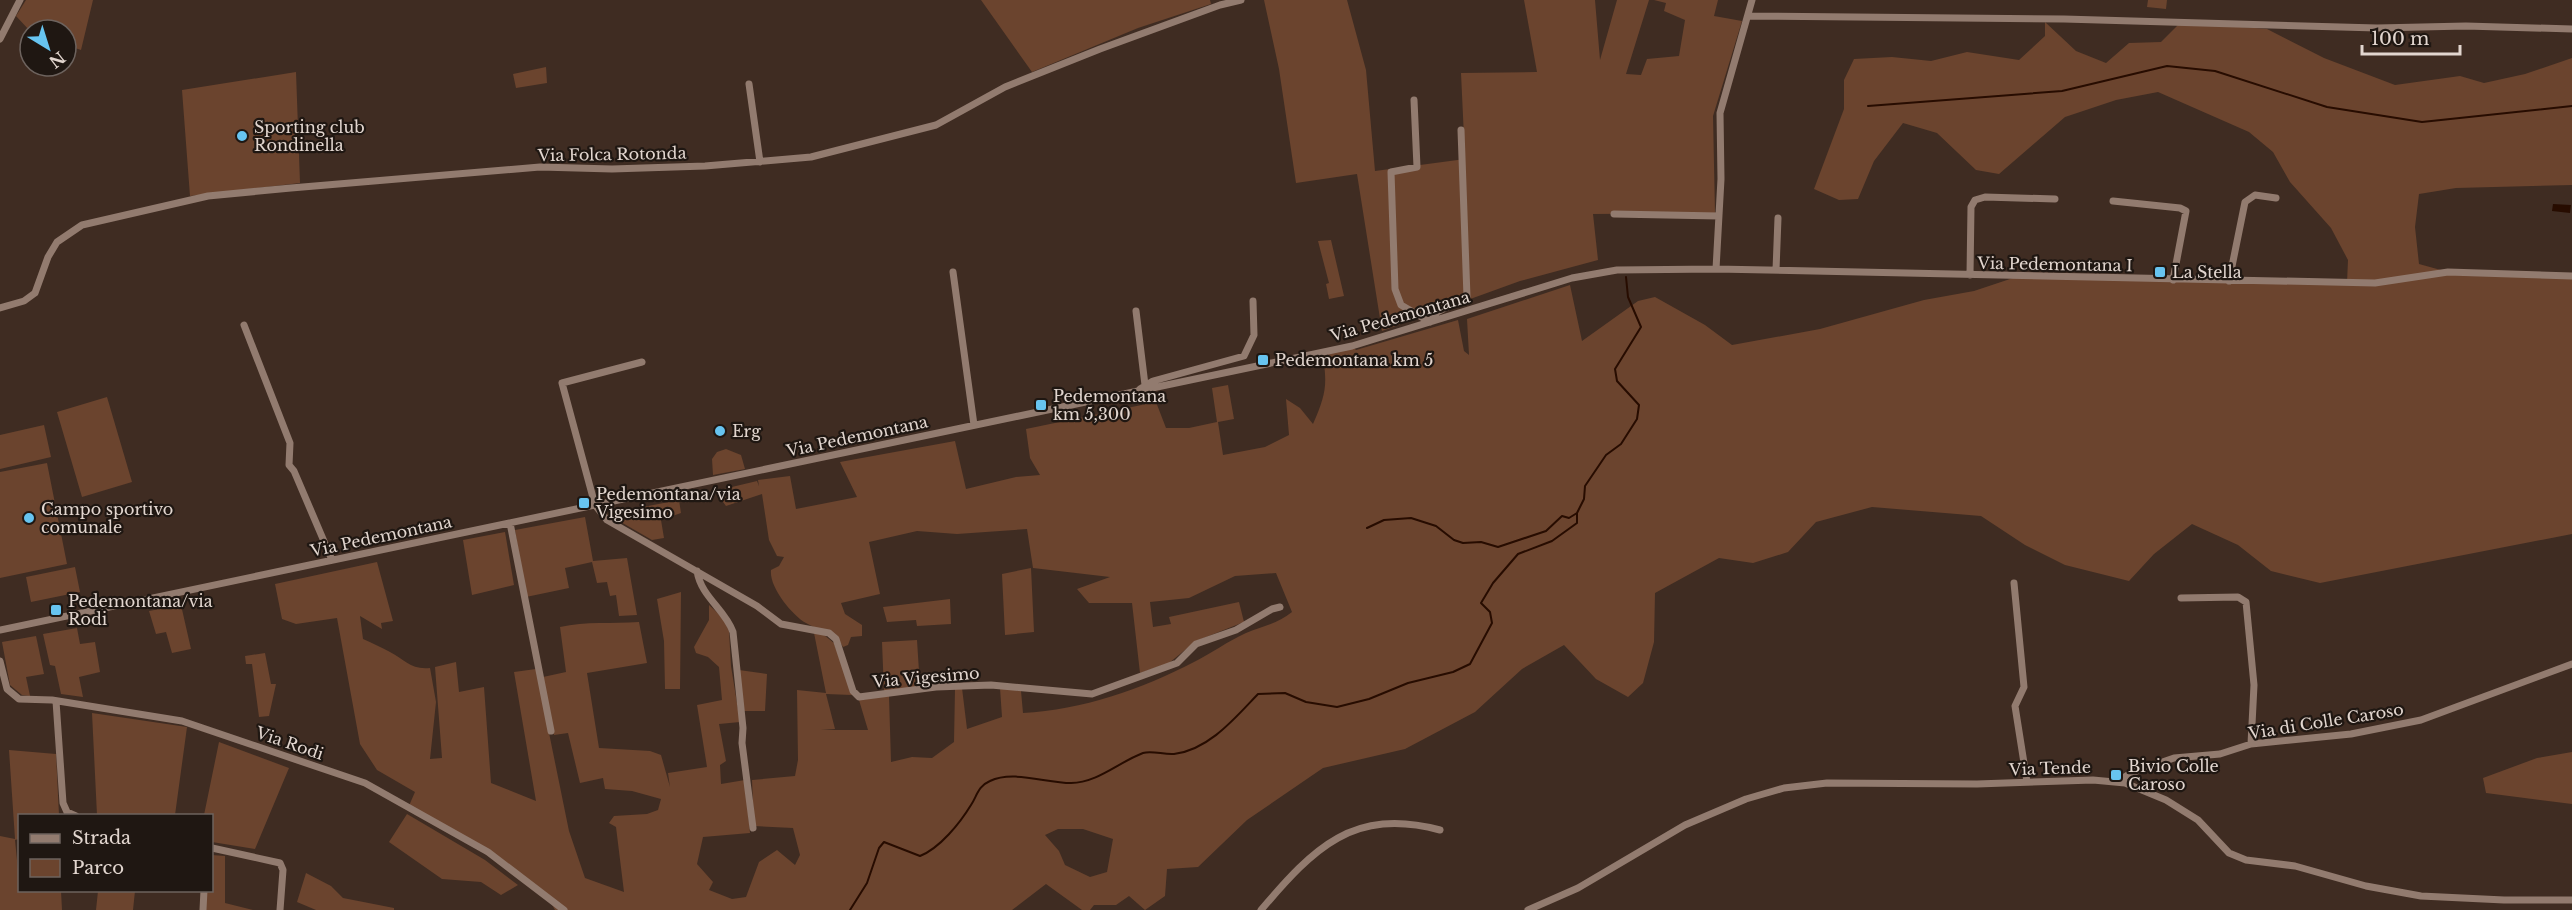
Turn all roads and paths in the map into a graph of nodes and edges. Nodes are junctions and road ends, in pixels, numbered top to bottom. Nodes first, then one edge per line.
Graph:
1 (20, 0) edge
2 (1241, 0) edge
3 (1752, 0) edge
4 (1748, 16) junction
5 (2572, 29) edge
6 (0, 39) edge
7 (749, 84) dead end
8 (1414, 100) dead end
9 (1461, 130) dead end
10 (760, 162) junction
11 (2276, 198) dead end
12 (2055, 199) dead end
13 (2113, 201) dead end
14 (1614, 214) dead end
15 (1719, 216) junction
16 (1778, 218) dead end
17 (1716, 269) junction
18 (1776, 270) junction
19 (953, 272) dead end
20 (1970, 275) junction
21 (2572, 276) edge
22 (2173, 280) junction
23 (2229, 281) junction
24 (1253, 301) dead end
25 (0, 308) edge
26 (1136, 311) dead end
27 (1430, 322) junction
28 (244, 325) dead end
29 (642, 362) dead end
30 (1145, 385) junction
31 (1138, 391) junction
32 (974, 425) junction
33 (596, 505) junction
34 (510, 523) junction
35 (332, 560) junction
36 (697, 571) junction
37 (2014, 583) dead end
38 (2181, 598) dead end
39 (1280, 607) dead end
40 (0, 630) edge
41 (0, 661) edge
42 (2572, 664) edge
43 (56, 701) junction
44 (551, 731) dead end
45 (2251, 744) junction
46 (2027, 782) junction
47 (2117, 782) junction
48 (69, 814) edge
49 (753, 828) dead end
50 (1440, 830) dead end
51 (213, 848) edge
52 (204, 892) edge
53 (2572, 900) edge
54 (203, 910) edge
55 (280, 910) edge
56 (564, 910) edge
57 (1261, 910) edge
58 (1528, 910) edge

1 - 6 street
2 - 10 street, Via Folca Rotonda
3 - 4 street
4 - 5 street
4 - 15 street
7 - 10 street
8 - 27 street
9 - 27 street
10 - 25 street, Via Folca Rotonda
11 - 23 street
12 - 20 street
13 - 22 street
14 - 15 street
15 - 17 street
16 - 18 street
17 - 18 street, Via Pedemontana I
17 - 27 street, Via Pedemontana
18 - 20 street, Via Pedemontana I
19 - 32 street
20 - 22 street, Via Pedemontana I
21 - 23 street, Via Pedemontana I
22 - 23 street, Via Pedemontana I
24 - 30 street
26 - 30 street
27 - 31 street, Via Pedemontana
28 - 35 street
29 - 33 street
30 - 31 street
31 - 32 street, Via Pedemontana
32 - 33 street, Via Pedemontana
33 - 34 street, Via Pedemontana
33 - 36 street, Via Vigesimo
34 - 35 street, Via Pedemontana
34 - 44 street
35 - 40 street, Via Pedemontana
36 - 39 street, Via Vigesimo
36 - 49 street
37 - 46 street
38 - 45 street
41 - 43 street, Via Rodi
42 - 45 street, Via di Colle Caroso
43 - 48 street
43 - 56 street, Via Rodi
45 - 47 street, Via di Colle Caroso
46 - 47 street, Via Tende
46 - 58 street, Via Tende
47 - 53 street, Via Tende
50 - 57 street
51 - 55 street
52 - 54 street

